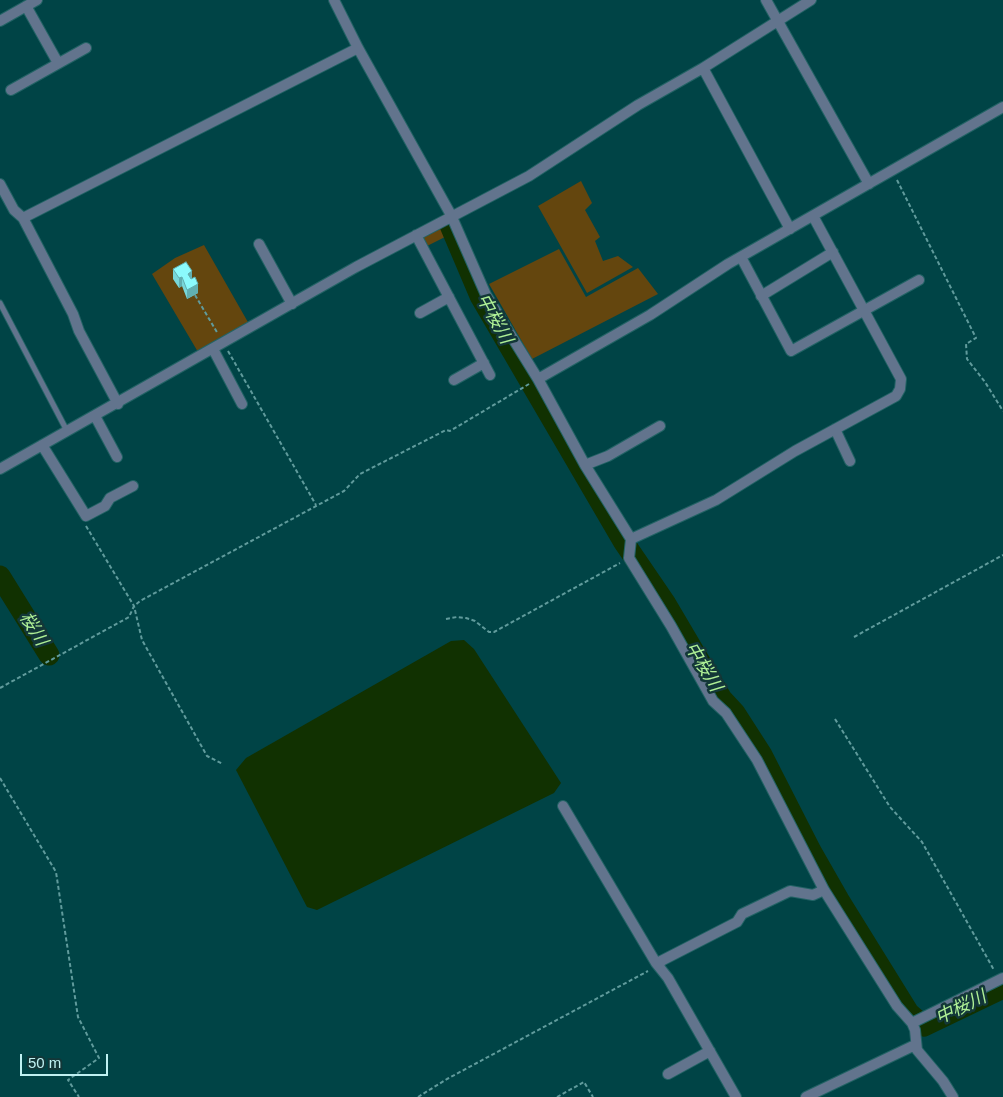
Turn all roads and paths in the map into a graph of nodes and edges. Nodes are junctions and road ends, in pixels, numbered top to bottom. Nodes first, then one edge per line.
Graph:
1 (37, 0) edge
2 (334, 0) edge
3 (766, 0) edge
4 (811, 0) edge
5 (26, 6) junction
6 (0, 21) edge
7 (777, 21) junction
8 (86, 48) dead end
9 (358, 48) junction
10 (58, 63) junction
11 (703, 68) junction
12 (11, 90) dead end
13 (1003, 107) edge
14 (892, 171) junction
15 (0, 184) edge
16 (869, 184) junction
17 (451, 216) junction
18 (813, 216) junction
19 (23, 218) junction
20 (790, 229) junction
21 (416, 235) junction
22 (259, 244) dead end
23 (832, 252) junction
24 (741, 257) junction
25 (919, 280) dead end
26 (196, 295) dead end
27 (761, 296) junction
28 (449, 297) junction
29 (0, 302) edge
30 (292, 304) junction
31 (864, 310) junction
32 (420, 313) dead end
33 (223, 343) junction
34 (213, 349) junction
35 (484, 363) junction
36 (490, 375) dead end
37 (454, 380) dead end
38 (534, 382) junction
39 (118, 404) junction
40 (242, 404) dead end
41 (1003, 411) edge
42 (95, 416) junction
43 (660, 426) dead end
44 (835, 429) junction
45 (67, 432) junction
46 (42, 445) junction
47 (117, 458) dead end
48 (850, 461) dead end
49 (585, 465) junction
50 (0, 469) edge
51 (133, 486) dead end
52 (316, 505) junction
53 (86, 516) junction
54 (630, 549) junction
55 (1003, 554) edge
56 (134, 606) junction
57 (446, 619) dead end
58 (854, 637) dead end
59 (0, 688) edge
60 (835, 719) dead end
61 (223, 764) dead end
62 (0, 778) edge
63 (563, 806) dead end
64 (824, 890) junction
65 (658, 966) junction
66 (1001, 978) edge
67 (916, 1021) junction
68 (915, 1044) junction
69 (710, 1051) junction
70 (668, 1074) dead end
71 (79, 1097) edge
72 (418, 1097) edge
73 (556, 1097) edge
74 (593, 1097) edge
75 (736, 1097) edge
76 (806, 1097) edge
77 (953, 1097) edge

1 - 5 street
2 - 9 street
3 - 7 street
4 - 7 street
5 - 6 street
5 - 10 street
7 - 11 street
7 - 16 street
8 - 10 street
9 - 17 street
9 - 19 street
10 - 12 street
11 - 17 street
11 - 20 street
13 - 14 street
14 - 16 street
14 - 41 path
15 - 19 street
16 - 18 street
17 - 21 street
17 - 38 street
18 - 20 street
18 - 23 street
19 - 39 street
20 - 24 street
21 - 28 street
21 - 30 street
22 - 30 street
23 - 27 street
23 - 31 street
24 - 27 street
24 - 38 street
25 - 31 street
26 - 33 path
27 - 31 street
28 - 32 street
28 - 35 street
29 - 45 lane
30 - 33 street
31 - 44 street
33 - 34 street
33 - 52 path
34 - 39 street
34 - 40 street
35 - 36 street
35 - 37 street
38 - 49 street
38 - 52 path
39 - 42 street
42 - 45 street
42 - 47 street
43 - 49 street
44 - 48 street
44 - 54 street
45 - 46 street
46 - 50 street
46 - 53 street
49 - 54 street
51 - 53 street
52 - 56 path
53 - 56 path
54 - 57 path
54 - 64 street
55 - 58 path
56 - 59 path
56 - 61 path
60 - 66 path
62 - 71 path
63 - 65 street
64 - 65 street
64 - 67 street
65 - 69 street
65 - 72 path
66 - 67 street
67 - 68 street
68 - 76 street
68 - 77 street
69 - 70 street
69 - 75 street
73 - 74 path

